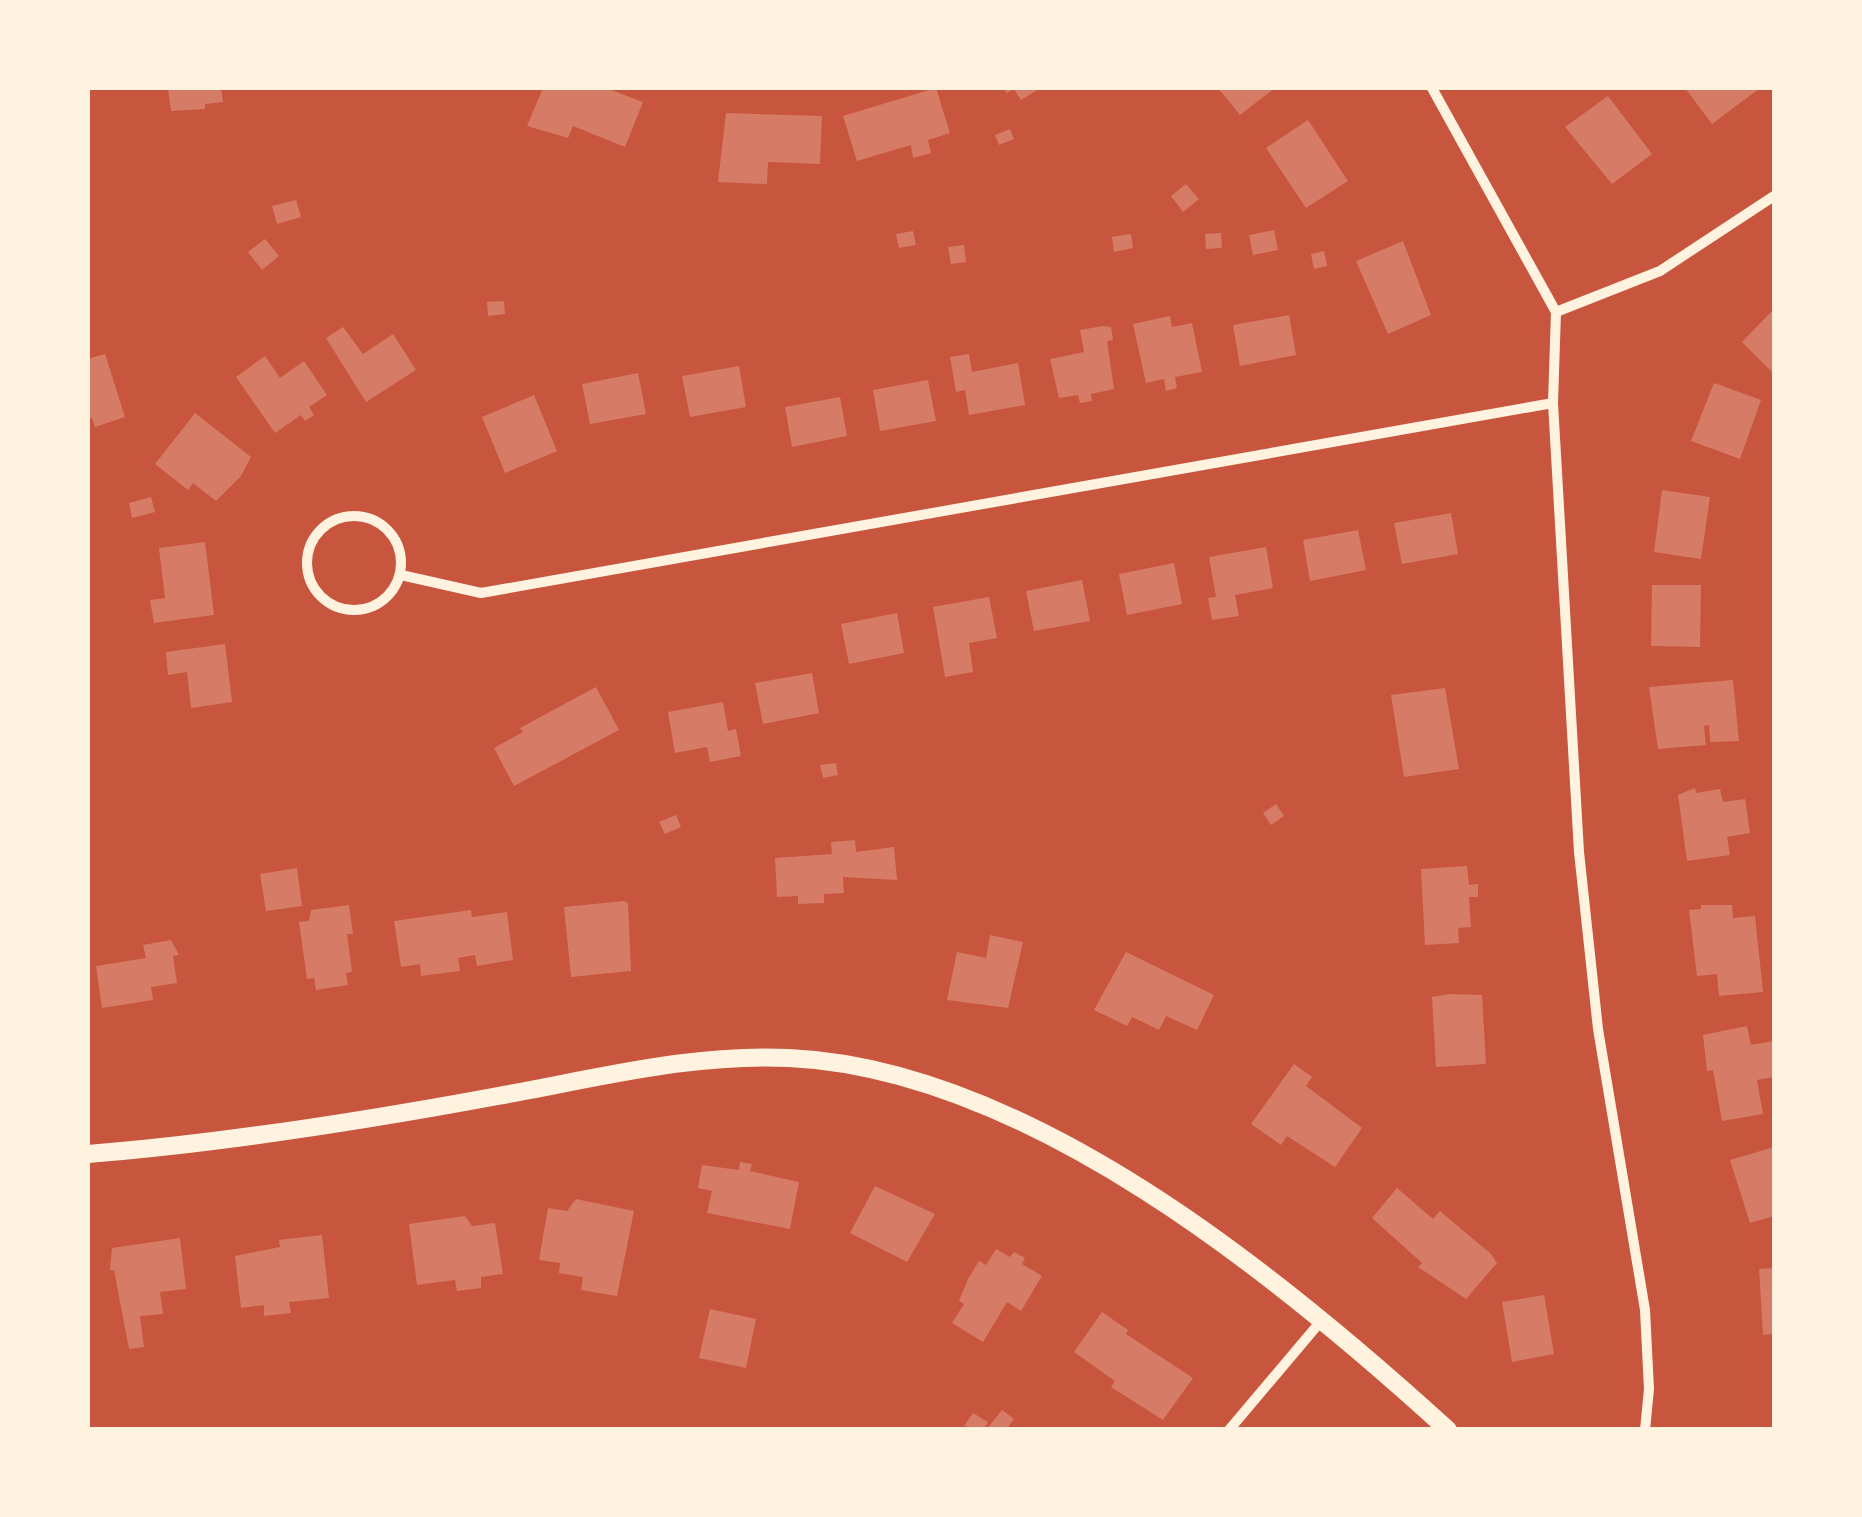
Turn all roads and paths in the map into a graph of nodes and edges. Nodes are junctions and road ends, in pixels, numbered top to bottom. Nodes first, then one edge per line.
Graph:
1 (1432, 88) edge
2 (1774, 196) edge
3 (1556, 312) junction
4 (1554, 404) junction
5 (400, 575) junction
6 (88, 1154) edge
7 (1320, 1320) junction
8 (1229, 1430) edge
9 (1448, 1430) edge
10 (1645, 1430) edge

1 - 3 street
2 - 3 street
3 - 4 street
4 - 5 street
4 - 10 street
5 - 5 street
6 - 7 street
7 - 8 street
7 - 9 street

